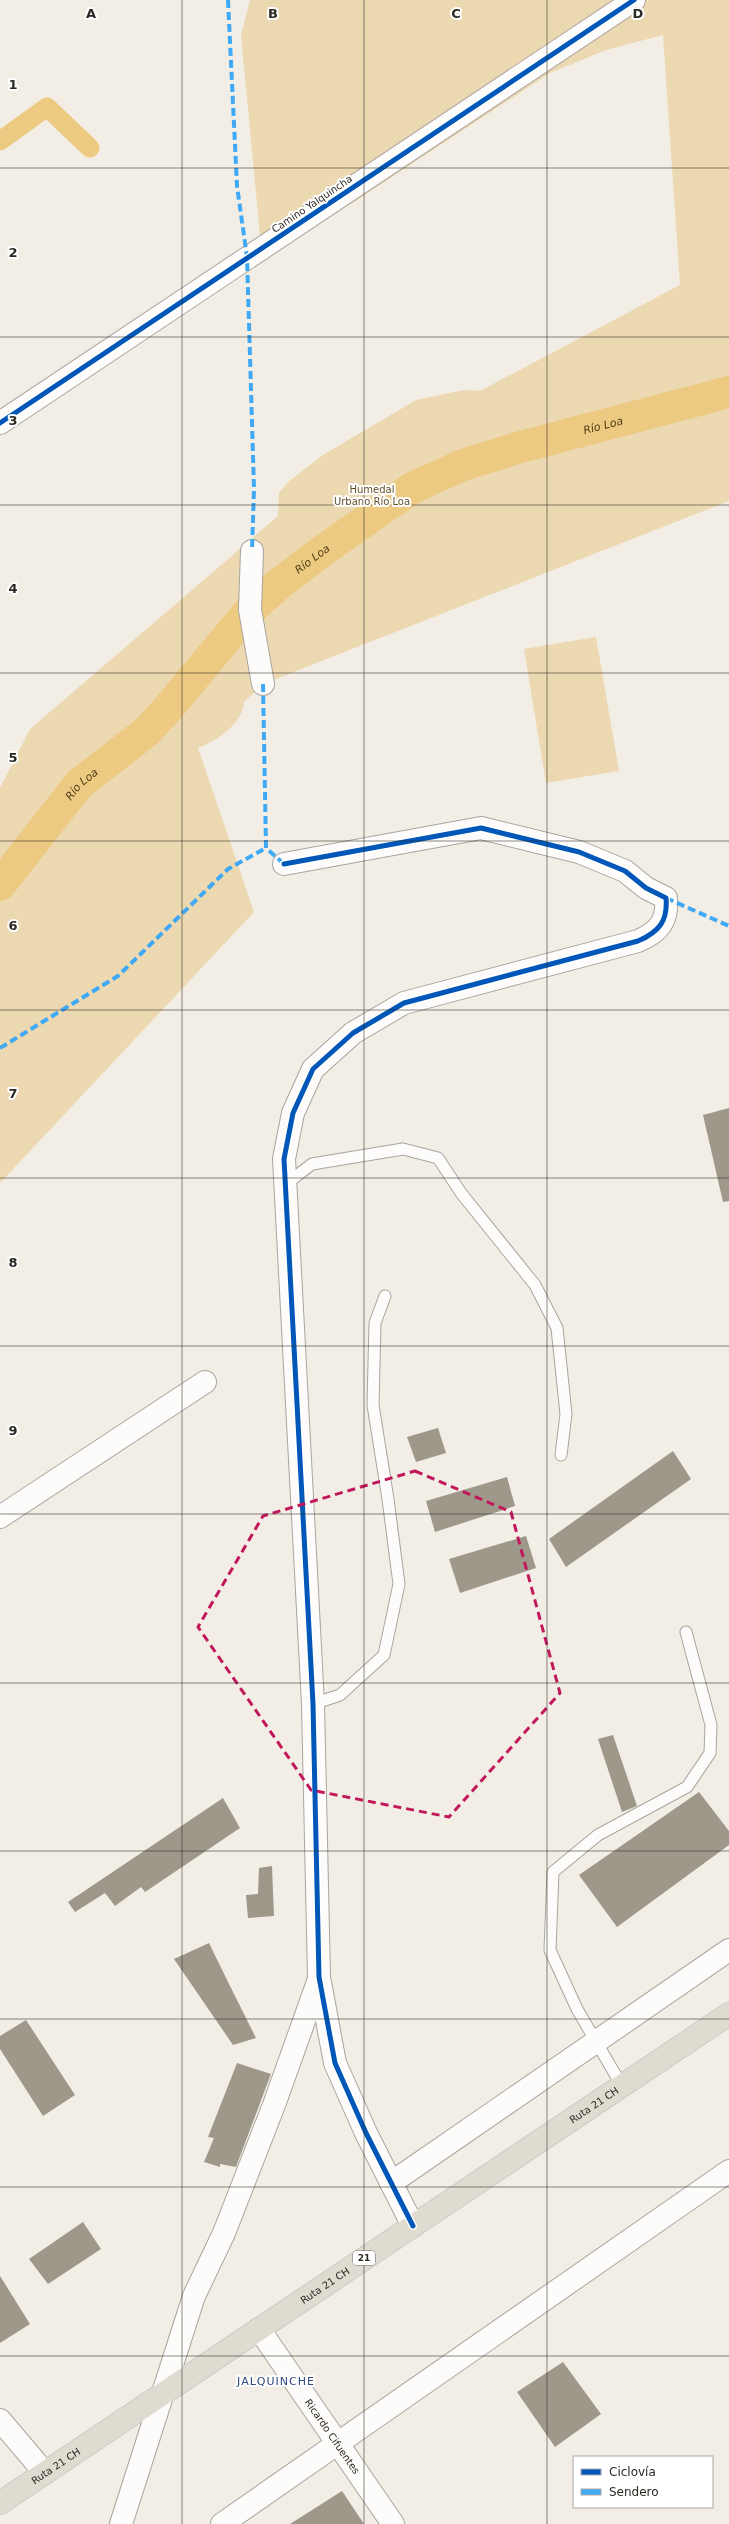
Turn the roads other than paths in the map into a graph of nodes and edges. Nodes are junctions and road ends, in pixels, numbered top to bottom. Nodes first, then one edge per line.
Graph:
1 (634, 0) edge
2 (0, 423) edge
3 (252, 551) dead end
4 (263, 684) dead end
5 (284, 864) dead end
6 (286, 1184) junction
7 (385, 1296) dead end
8 (205, 1382) dead end
9 (561, 1455) dead end
10 (0, 1517) edge
11 (686, 1632) dead end
12 (313, 1704) junction
13 (729, 1950) edge
14 (319, 1977) junction
15 (729, 2014) edge
16 (596, 2041) junction
17 (622, 2086) junction
18 (729, 2171) edge
19 (391, 2183) junction
20 (413, 2226) junction
21 (259, 2329) junction
22 (163, 2394) junction
23 (0, 2420) edge
24 (338, 2444) junction
25 (45, 2473) junction
26 (0, 2503) edge
27 (121, 2524) edge
28 (222, 2524) edge
29 (393, 2524) edge

1 - 2 street, Camino Yalquincha
3 - 4 street
5 - 6 street
6 - 9 lane
6 - 12 street
7 - 12 lane
8 - 10 street
11 - 16 lane
12 - 14 street
13 - 16 street
14 - 19 street
14 - 22 street
15 - 17 highway, Ruta 21 CH / 21
16 - 17 lane
16 - 19 street
17 - 20 highway, Ruta 21 CH / 21
18 - 24 street
19 - 20 street
20 - 21 highway, Ruta 21 CH / 21
21 - 22 highway, Ruta 21 CH / 21
21 - 24 street, Ricardo Cifuentes
22 - 25 highway, Ruta 21 CH / 21
22 - 27 street
23 - 25 street
24 - 28 street
24 - 29 street, Ricardo Cifuentes
25 - 26 highway, Ruta 21 CH / 21

